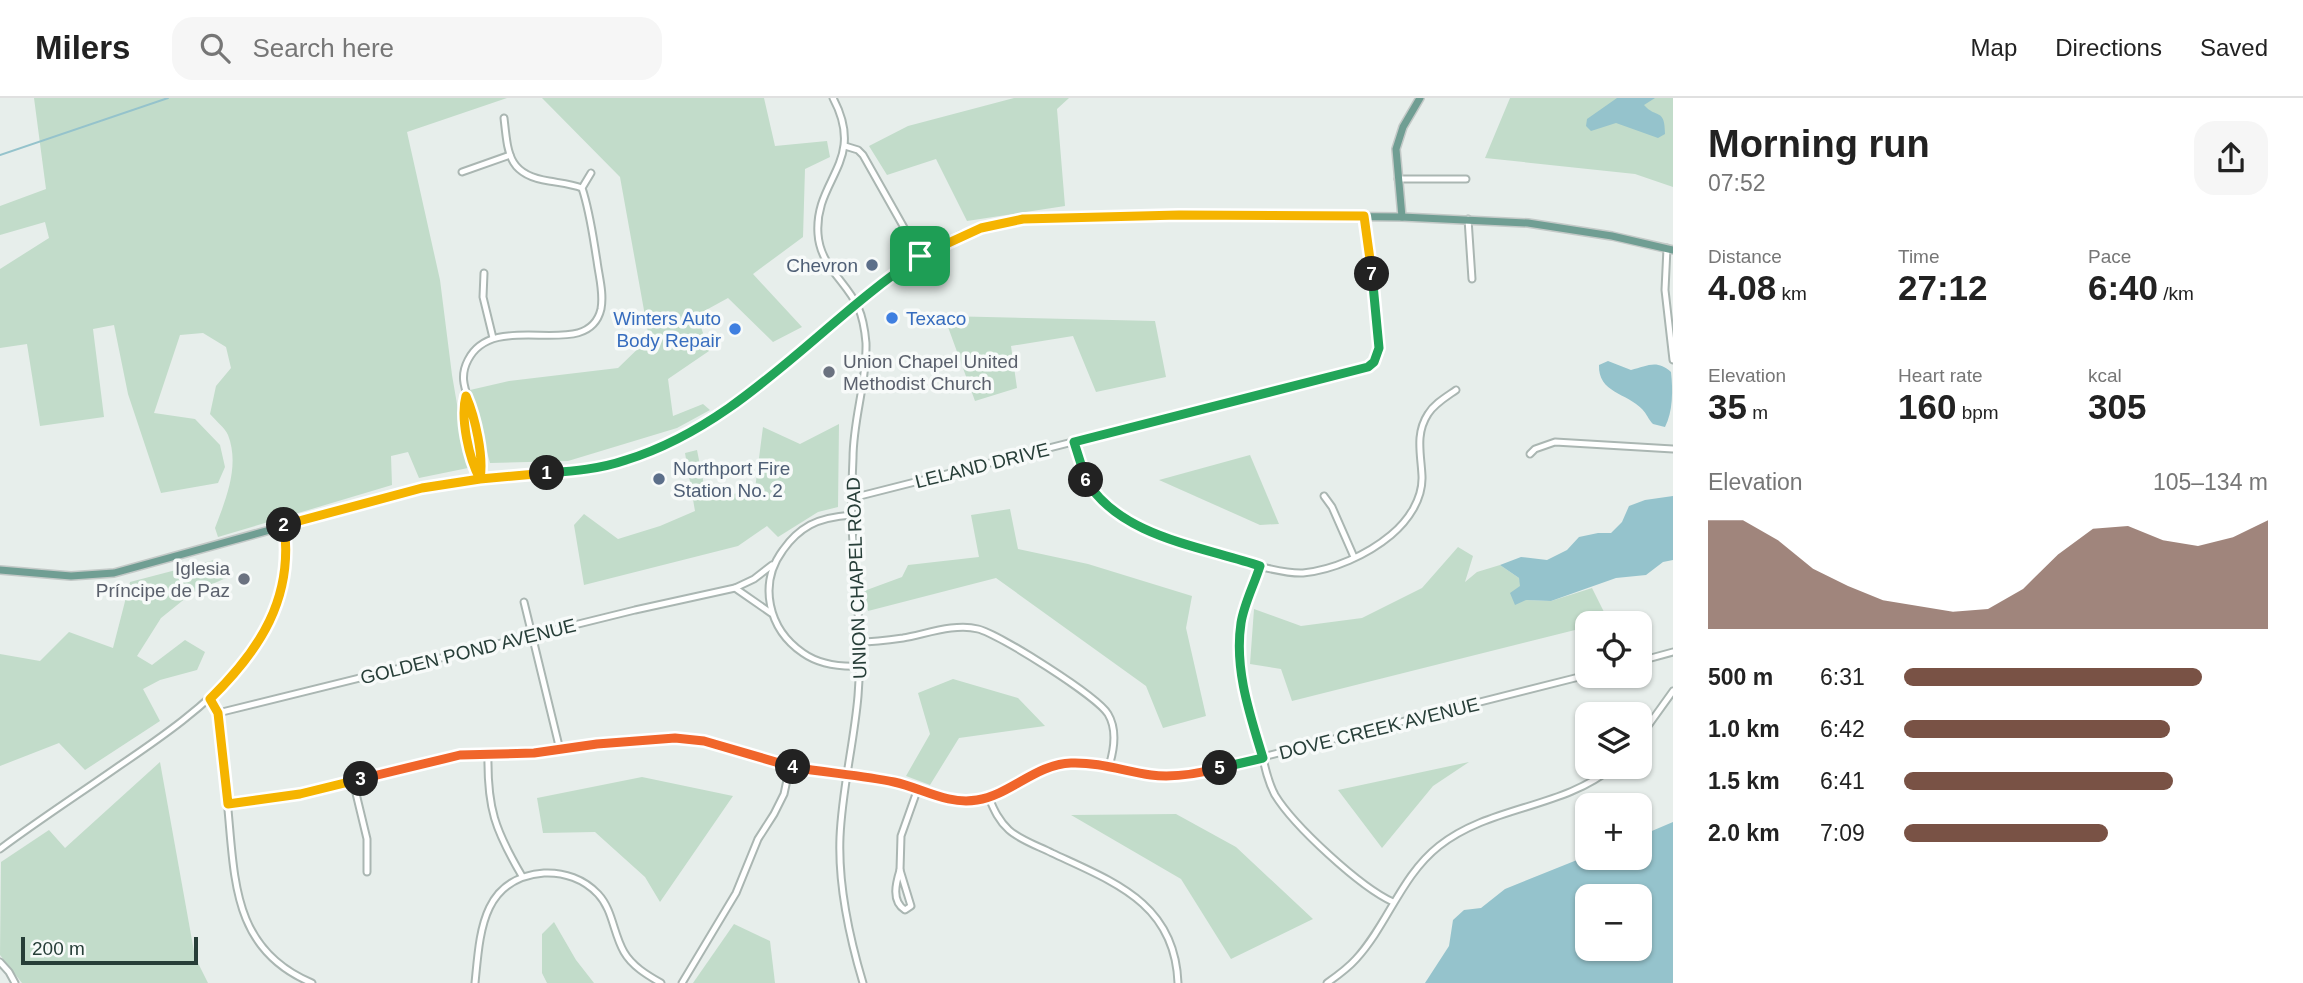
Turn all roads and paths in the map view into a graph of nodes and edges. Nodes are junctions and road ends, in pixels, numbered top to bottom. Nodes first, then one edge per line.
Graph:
1 (833, 98) edge
2 (1420, 98) edge
3 (504, 118) dead end
4 (845, 146) junction
5 (510, 155) junction
6 (462, 172) dead end
7 (590, 173) dead end
8 (1398, 179) junction
9 (1466, 179) dead end
10 (582, 188) junction
11 (1364, 216) junction
12 (1402, 217) junction
13 (1468, 219) junction
14 (1670, 249) edge
15 (920, 256) junction
16 (484, 273) dead end
17 (1472, 279) dead end
18 (857, 305) junction
19 (493, 338) junction
20 (1673, 360) edge
21 (1456, 390) dead end
22 (1074, 442) junction
23 (1673, 449) edge
24 (1530, 454) dead end
25 (480, 479) junction
26 (1324, 496) dead end
27 (852, 498) junction
28 (852, 515) junction
29 (284, 525) junction
30 (1354, 557) junction
31 (772, 565) junction
32 (1260, 566) junction
33 (0, 570) edge
34 (735, 589) junction
35 (524, 602) dead end
36 (771, 613) junction
37 (533, 635) junction
38 (860, 642) junction
39 (1673, 652) edge
40 (1652, 658) edge
41 (860, 666) junction
42 (1575, 678) edge
43 (1673, 691) edge
44 (210, 699) junction
45 (218, 713) junction
46 (1652, 720) edge
47 (560, 750) junction
48 (488, 754) junction
49 (1263, 758) junction
50 (790, 766) junction
51 (1109, 766) junction
52 (846, 774) junction
53 (1594, 779) edge
54 (353, 781) junction
55 (917, 791) junction
56 (989, 798) junction
57 (228, 804) junction
58 (0, 849) edge
59 (900, 870) junction
60 (367, 872) dead end
61 (522, 876) junction
62 (1393, 902) junction
63 (0, 962) edge
64 (15, 983) edge
65 (312, 983) edge
66 (475, 983) edge
67 (661, 983) edge
68 (682, 983) edge
69 (863, 983) edge
70 (1178, 983) edge
71 (1327, 983) edge

1 - 4 street
2 - 8 main road
3 - 5 street
4 - 15 street
4 - 18 street
5 - 6 street
5 - 10 street
7 - 10 street
8 - 9 street
8 - 12 main road
10 - 19 street
11 - 12 main road
11 - 15 main road
11 - 22 street, LELAND DRIVE
12 - 13 main road
13 - 14 main road
13 - 17 street
14 - 20 street
15 - 18 main road
16 - 19 street
18 - 25 main road
18 - 27 street, UNION CHAPEL ROAD
19 - 25 street
21 - 30 street
22 - 27 street, LELAND DRIVE
22 - 32 street
23 - 24 street
25 - 29 main road
26 - 30 street
27 - 28 street, UNION CHAPEL ROAD
28 - 31 street, GOLDEN POND AVENUE
28 - 38 street, UNION CHAPEL ROAD
29 - 33 main road
29 - 44 street
30 - 32 street
31 - 34 street, GOLDEN POND AVENUE
31 - 36 street
32 - 49 street
34 - 36 street
34 - 37 street, GOLDEN POND AVENUE
35 - 37 street
36 - 41 street
37 - 45 street, GOLDEN POND AVENUE
37 - 47 street
38 - 41 street, UNION CHAPEL ROAD
38 - 51 street
39 - 40 street
41 - 52 street, UNION CHAPEL ROAD
42 - 49 street, DOVE CREEK AVENUE
43 - 46 street
44 - 45 street
44 - 58 street
45 - 57 street
47 - 48 street, DOVE CREEK AVENUE
47 - 50 street, DOVE CREEK AVENUE
48 - 54 street, DOVE CREEK AVENUE
48 - 61 street
49 - 51 street, DOVE CREEK AVENUE
49 - 62 street
50 - 52 street, DOVE CREEK AVENUE
50 - 68 street
51 - 56 street, DOVE CREEK AVENUE
52 - 55 street, DOVE CREEK AVENUE
52 - 69 street, UNION CHAPEL ROAD
53 - 62 street
54 - 57 street, DOVE CREEK AVENUE
54 - 60 street
55 - 56 street, DOVE CREEK AVENUE
55 - 59 street
56 - 70 street
57 - 65 street
59 - 59 street
61 - 66 street
61 - 67 street
62 - 71 street
63 - 64 street

